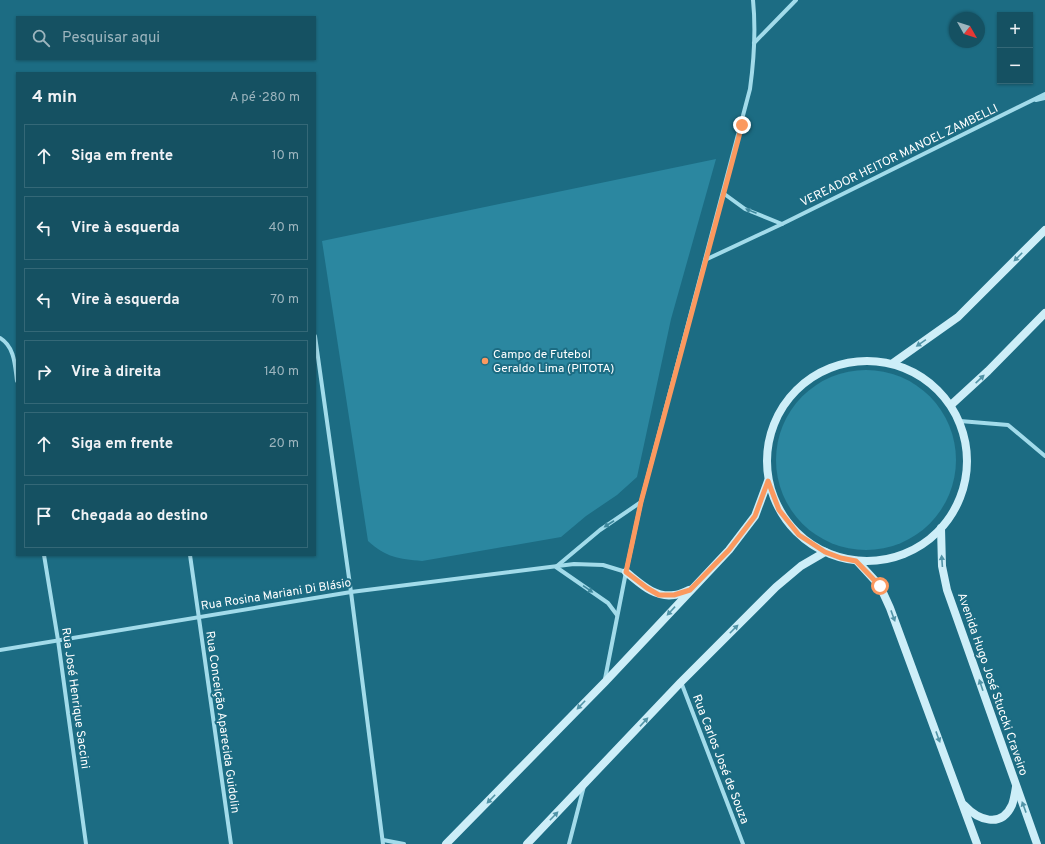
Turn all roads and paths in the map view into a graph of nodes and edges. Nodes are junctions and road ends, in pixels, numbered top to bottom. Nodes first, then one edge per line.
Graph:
1 (753, 0) edge
2 (796, 0) edge
3 (754, 43) junction
4 (1045, 94) edge
5 (1045, 98) edge
6 (1024, 103) junction
7 (723, 193) junction
8 (782, 224) junction
9 (1045, 230) edge
10 (705, 260) junction
11 (1045, 313) edge
12 (0, 338) edge
13 (316, 343) edge
14 (893, 363) junction
15 (16, 374) edge
16 (951, 405) junction
17 (960, 421) junction
18 (1045, 456) edge
19 (768, 481) junction
20 (641, 502) junction
21 (941, 528) junction
22 (825, 552) junction
23 (44, 556) edge
24 (190, 556) edge
25 (856, 561) junction
26 (556, 566) junction
27 (626, 572) junction
28 (690, 590) junction
29 (351, 592) junction
30 (617, 615) junction
31 (198, 617) junction
32 (58, 640) junction
33 (0, 650) edge
34 (604, 682) junction
35 (681, 682) junction
36 (584, 785) junction
37 (1016, 787) junction
38 (962, 803) junction
39 (383, 842) edge
40 (86, 844) edge
41 (231, 844) edge
42 (404, 844) edge
43 (446, 844) edge
44 (527, 844) edge
45 (569, 844) edge
46 (743, 844) edge
47 (977, 844) edge
48 (1037, 844) edge

1 - 3 street
2 - 3 street
3 - 7 street
4 - 6 street, VEREADOR HEITOR MANOEL ZAMBELLI
5 - 6 street, VEREADOR HEITOR MANOEL ZAMBELLI
6 - 8 street, VEREADOR HEITOR MANOEL ZAMBELLI
8 -> 7 street
7 - 10 street
8 - 10 street, VEREADOR HEITOR MANOEL ZAMBELLI
9 -> 14 street
10 - 20 street
16 -> 11 street
12 - 15 street
13 - 29 street
14 - 16 street
14 - 19 street
16 - 17 street
17 - 18 street
17 - 21 street
19 - 22 street
19 - 28 street
20 -> 26 street
20 - 27 street
21 - 25 street
37 -> 21 street, Avenida Hugo José Stuccki Craveiro
22 - 25 street
35 -> 22 street
23 - 32 street, Rua José Henrique Saccini
24 - 31 street, Rua Conceição Aparecida Guidolin
25 -> 38 street
26 - 27 street, Rua Rosina Mariani Di Blásio
26 - 29 street, Rua Rosina Mariani Di Blásio
26 -> 30 street
27 - 28 street
27 - 30 street
28 -> 34 street
29 - 31 street, Rua Rosina Mariani Di Blásio
29 - 39 street
30 - 34 street
31 - 32 street, Rua Rosina Mariani Di Blásio
31 - 41 street, Rua Conceição Aparecida Guidolin
32 - 33 street, Rua Rosina Mariani Di Blásio
32 - 40 street, Rua José Henrique Saccini
34 -> 43 street
36 -> 35 street
35 - 46 street, Rua Carlos José de Souza
44 -> 36 street
36 - 45 street
37 - 38 street
48 -> 37 street, Avenida Hugo José Stuccki Craveiro
38 - 47 street
39 - 42 street

